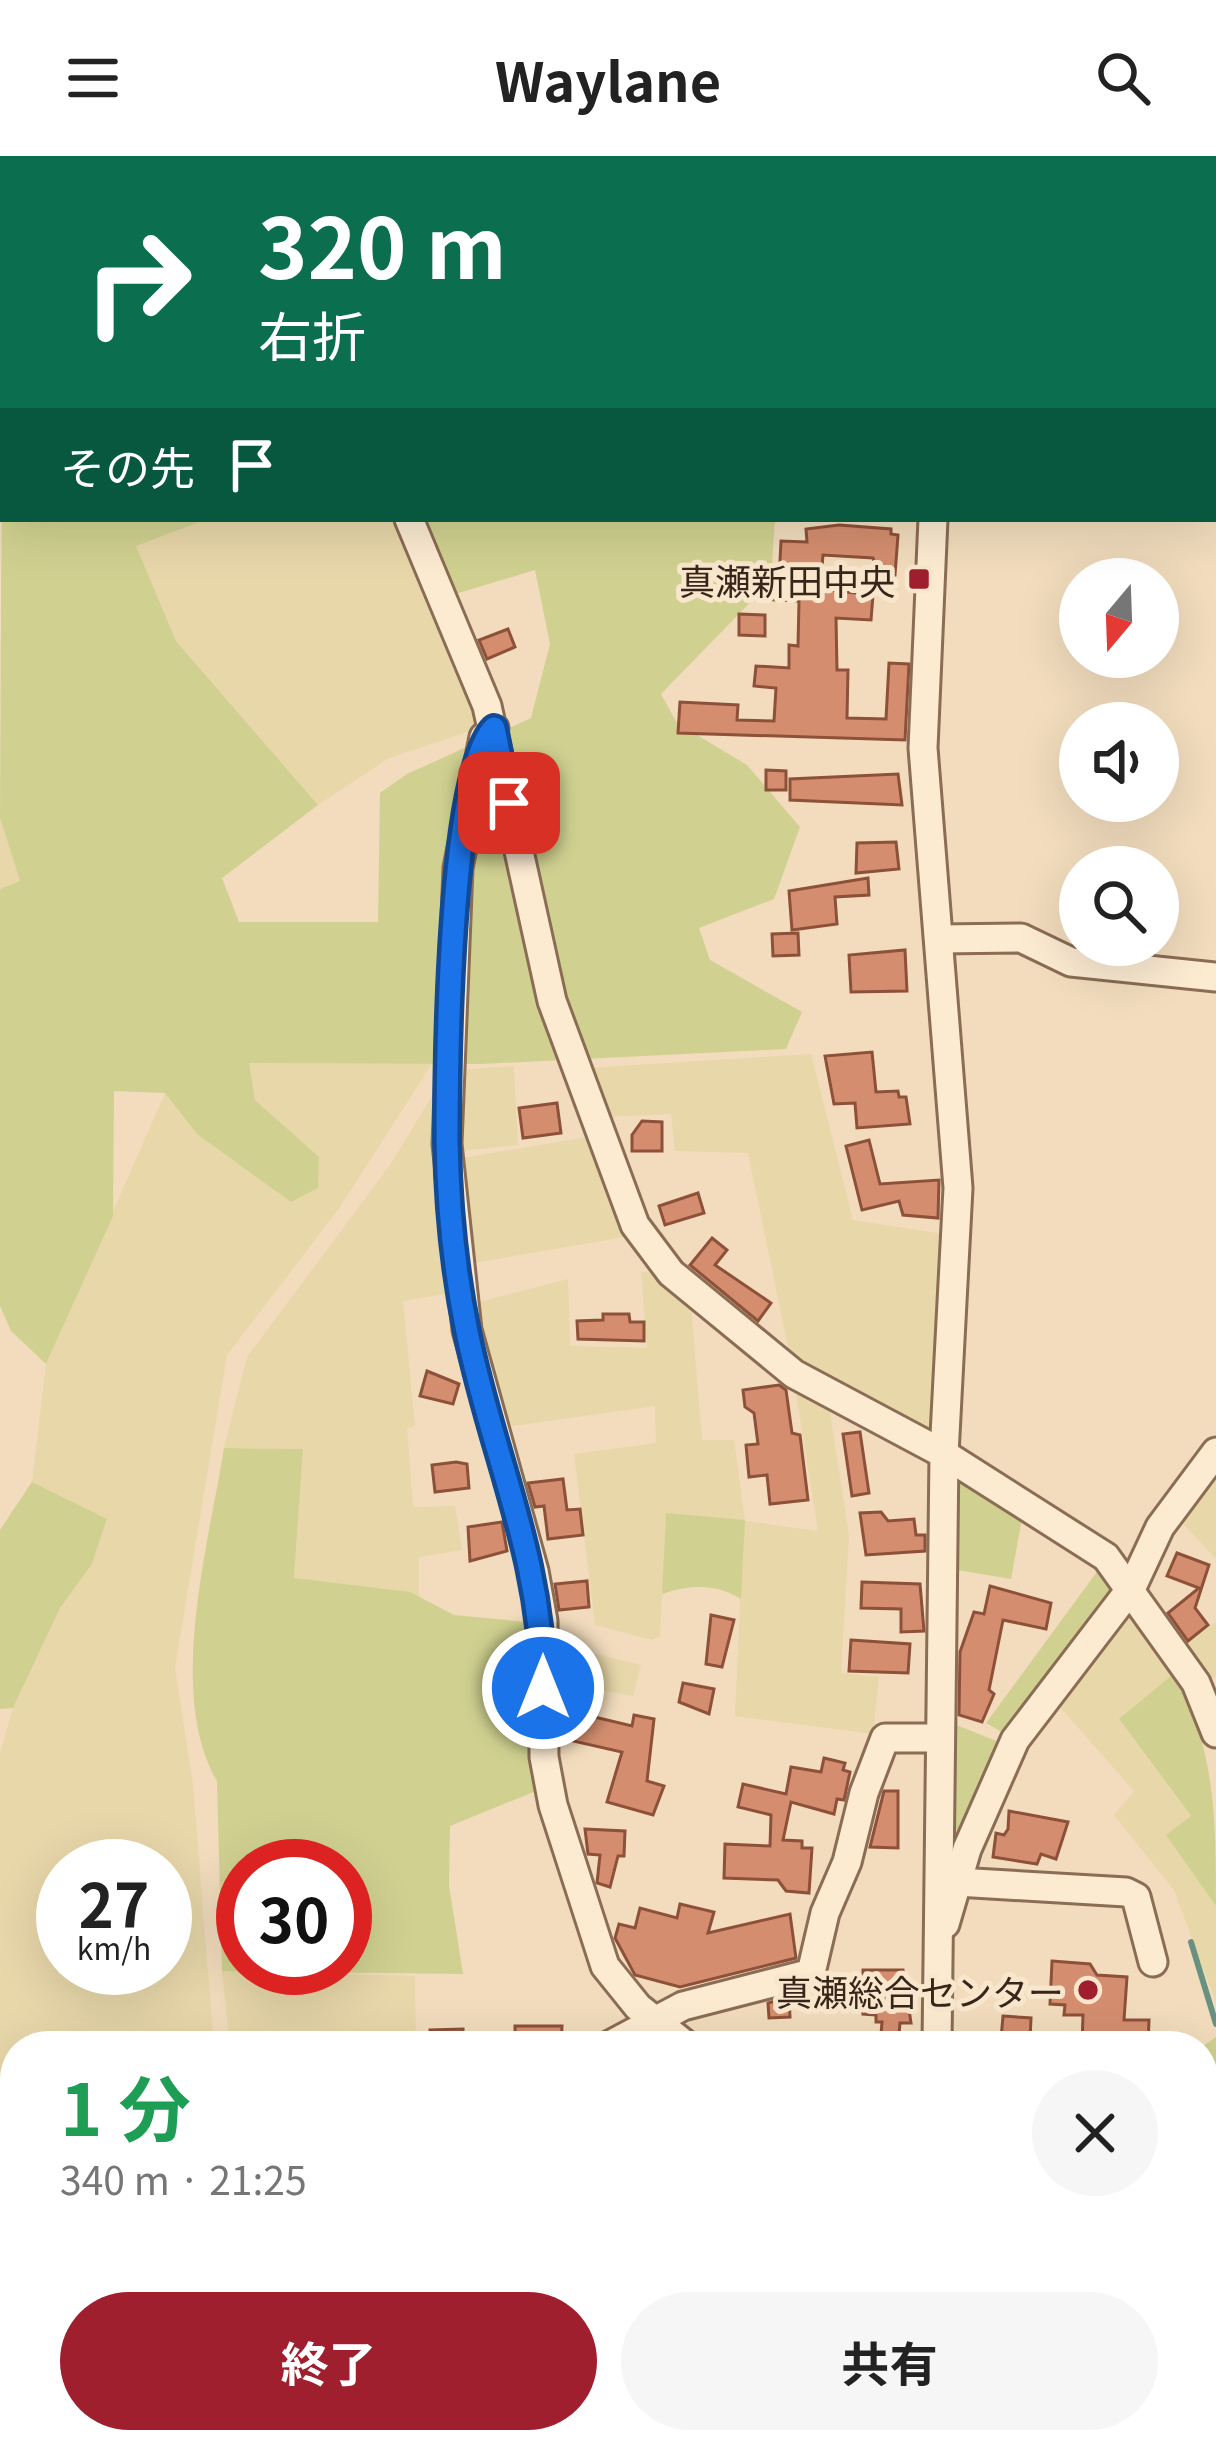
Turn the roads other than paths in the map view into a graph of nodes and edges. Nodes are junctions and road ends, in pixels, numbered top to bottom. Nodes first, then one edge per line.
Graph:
1 (410, 522) edge
2 (933, 522) edge
3 (494, 728) junction
4 (939, 939) junction
5 (1216, 977) edge
6 (1216, 1452) edge
7 (944, 1454) junction
8 (1132, 1587) junction
9 (1216, 1733) edge
10 (938, 1738) junction
11 (957, 1882) junction
12 (936, 1929) junction
13 (1153, 1962) dead end
14 (653, 2019) junction
15 (633, 2031) edge
16 (668, 2031) edge
17 (937, 2031) edge

1 - 3 street
2 - 4 street
3 - 7 street
3 - 14 street
4 - 5 street
4 - 7 street
6 - 8 street
7 - 8 street
7 - 10 street
8 - 9 street
8 - 11 street
10 - 12 street
10 - 14 street
11 - 12 street
11 - 13 street
12 - 17 street
14 - 15 street
14 - 16 street

